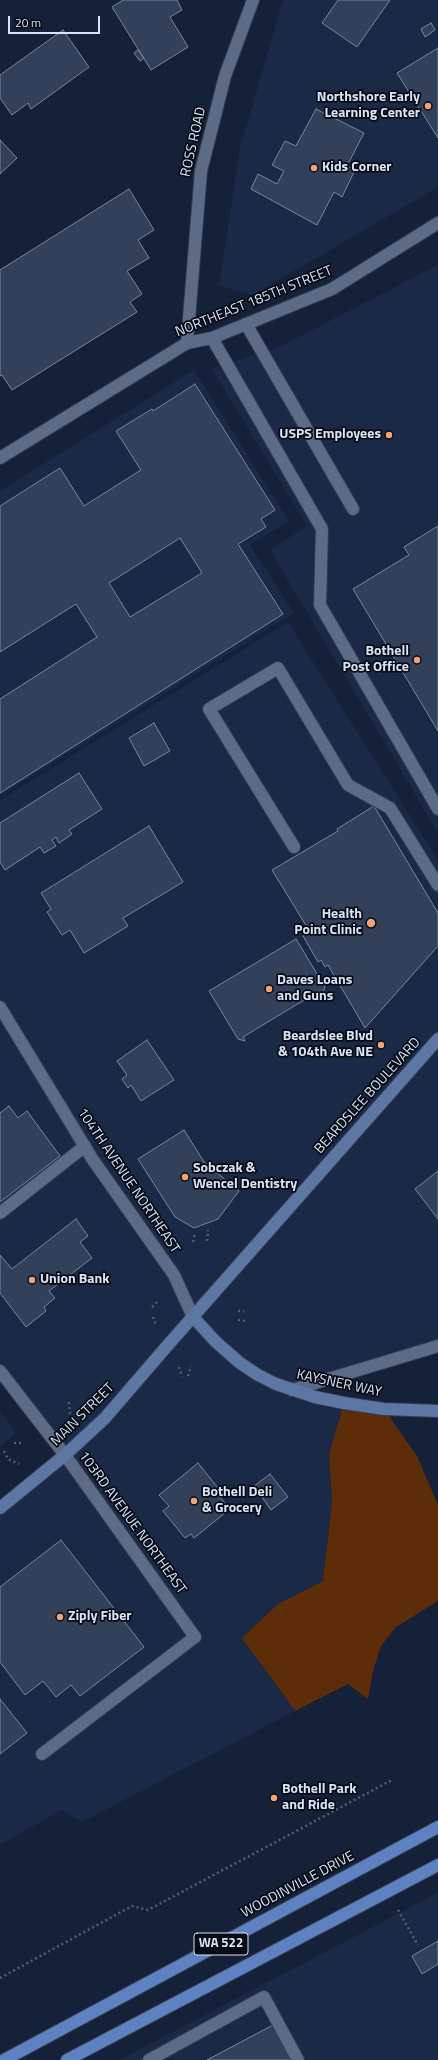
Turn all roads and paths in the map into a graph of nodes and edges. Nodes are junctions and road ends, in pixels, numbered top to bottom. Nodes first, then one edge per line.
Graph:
1 (253, 0) edge
2 (438, 223) edge
3 (246, 324) junction
4 (212, 338) junction
5 (187, 343) junction
6 (0, 458) edge
7 (353, 509) dead end
8 (438, 809) edge
9 (294, 847) dead end
10 (438, 885) edge
11 (0, 1007) edge
12 (438, 1039) edge
13 (85, 1146) junction
14 (0, 1213) edge
15 (208, 1230) dead end
16 (195, 1233) dead end
17 (207, 1241) dead end
18 (193, 1242) dead end
19 (159, 1300) dead end
20 (152, 1307) dead end
21 (238, 1311) dead end
22 (244, 1311) dead end
23 (193, 1317) junction
24 (238, 1320) dead end
25 (246, 1321) dead end
26 (438, 1346) edge
27 (240, 1363) joint
28 (191, 1366) dead end
29 (179, 1368) dead end
30 (0, 1371) edge
31 (188, 1376) dead end
32 (182, 1377) dead end
33 (292, 1390) junction
34 (69, 1402) dead end
35 (438, 1411) edge
36 (70, 1414) dead end
37 (14, 1443) dead end
38 (23, 1443) dead end
39 (4, 1451) dead end
40 (65, 1455) junction
41 (19, 1464) dead end
42 (0, 1508) edge
43 (42, 1754) dead end
44 (392, 1780) dead end
45 (438, 1827) edge
46 (438, 1865) edge
47 (398, 1910) dead end
48 (418, 1945) dead end
49 (0, 1978) edge
50 (4, 2060) edge
51 (67, 2060) edge
52 (149, 2060) edge
53 (298, 2060) edge

1 - 5 street, ROSS ROAD
2 - 3 street, NORTHEAST 185TH STREET
3 - 4 street, NORTHEAST 185TH STREET
3 - 7 street
4 - 5 street, NORTHEAST 185TH STREET
4 - 8 street
5 - 6 street, NORTHEAST 185TH STREET
9 - 10 street
11 - 13 street, 104TH AVENUE NORTHEAST
12 - 23 main road, BEARDSLEE BOULEVARD
13 - 14 street
13 - 23 street, 104TH AVENUE NORTHEAST
15 - 17 path
16 - 18 path
19 - 20 path
21 - 22 path
23 - 27 main road, 104TH AVENUE NORTHEAST
23 - 40 main road, MAIN STREET
24 - 25 path
26 - 33 street
27 - 33 main road, KAYSNER WAY
28 - 31 path
29 - 32 path
30 - 40 street, 103RD AVENUE NORTHEAST
33 - 35 main road, KAYSNER WAY
34 - 36 path
37 - 38 path
39 - 41 path
40 - 42 main road, MAIN STREET
40 - 43 street, 103RD AVENUE NORTHEAST
44 - 49 path
45 - 50 main road, WOODINVILLE DRIVE / WA 522
46 - 51 main road, WA 522
47 - 48 path
52 - 53 street

